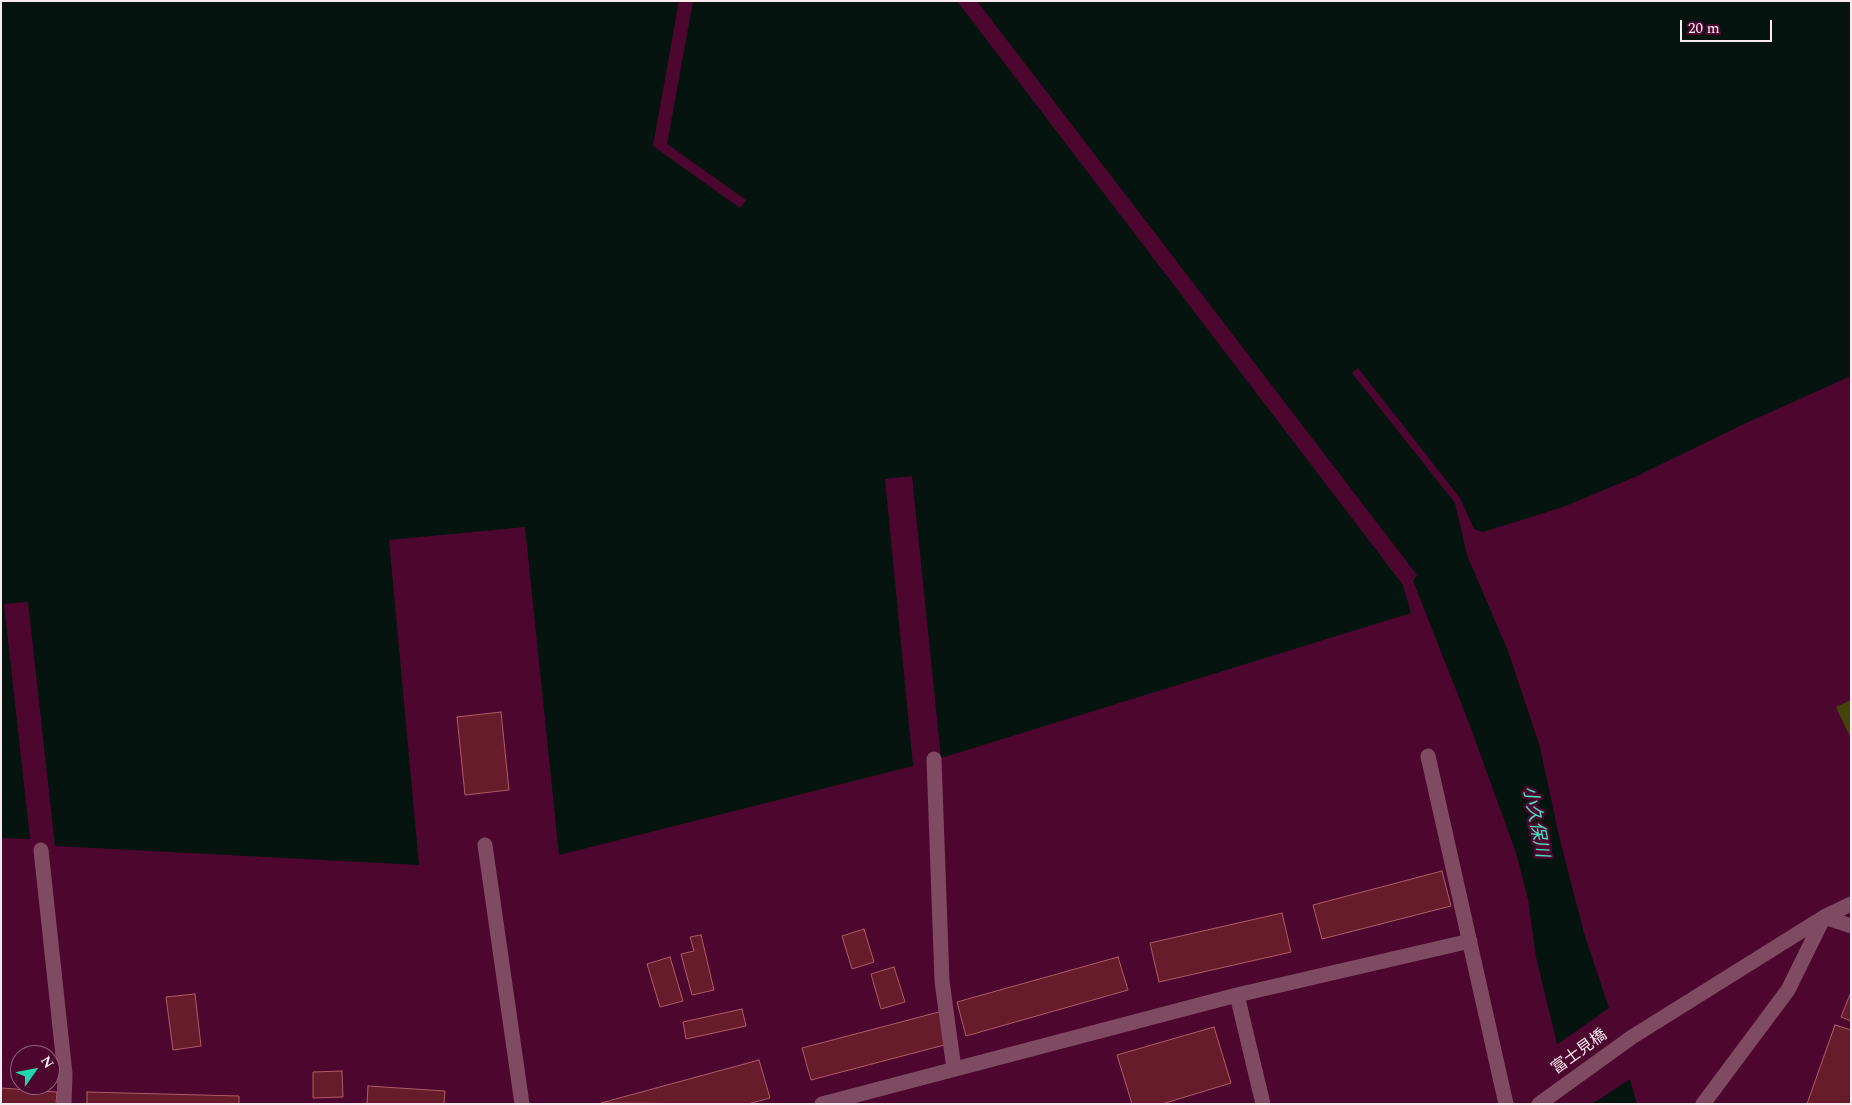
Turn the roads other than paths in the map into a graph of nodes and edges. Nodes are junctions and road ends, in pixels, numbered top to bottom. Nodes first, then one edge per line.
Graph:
1 (1428, 756) dead end
2 (934, 759) dead end
3 (485, 844) dead end
4 (41, 850) dead end
5 (1851, 904) edge
6 (1824, 917) junction
7 (1851, 926) edge
8 (1470, 941) junction
9 (1237, 995) junction
10 (954, 1069) junction
11 (1544, 1100) edge
12 (64, 1104) edge
13 (522, 1104) edge
14 (822, 1104) edge
15 (1263, 1104) edge
16 (1506, 1104) edge
17 (1703, 1104) edge

1 - 8 street
2 - 10 street
3 - 13 street
4 - 12 street
5 - 6 street, 富士見橋
6 - 7 street
6 - 11 street, 富士見橋
6 - 17 street
8 - 9 street
8 - 16 street
9 - 10 street
9 - 15 street
10 - 14 street

